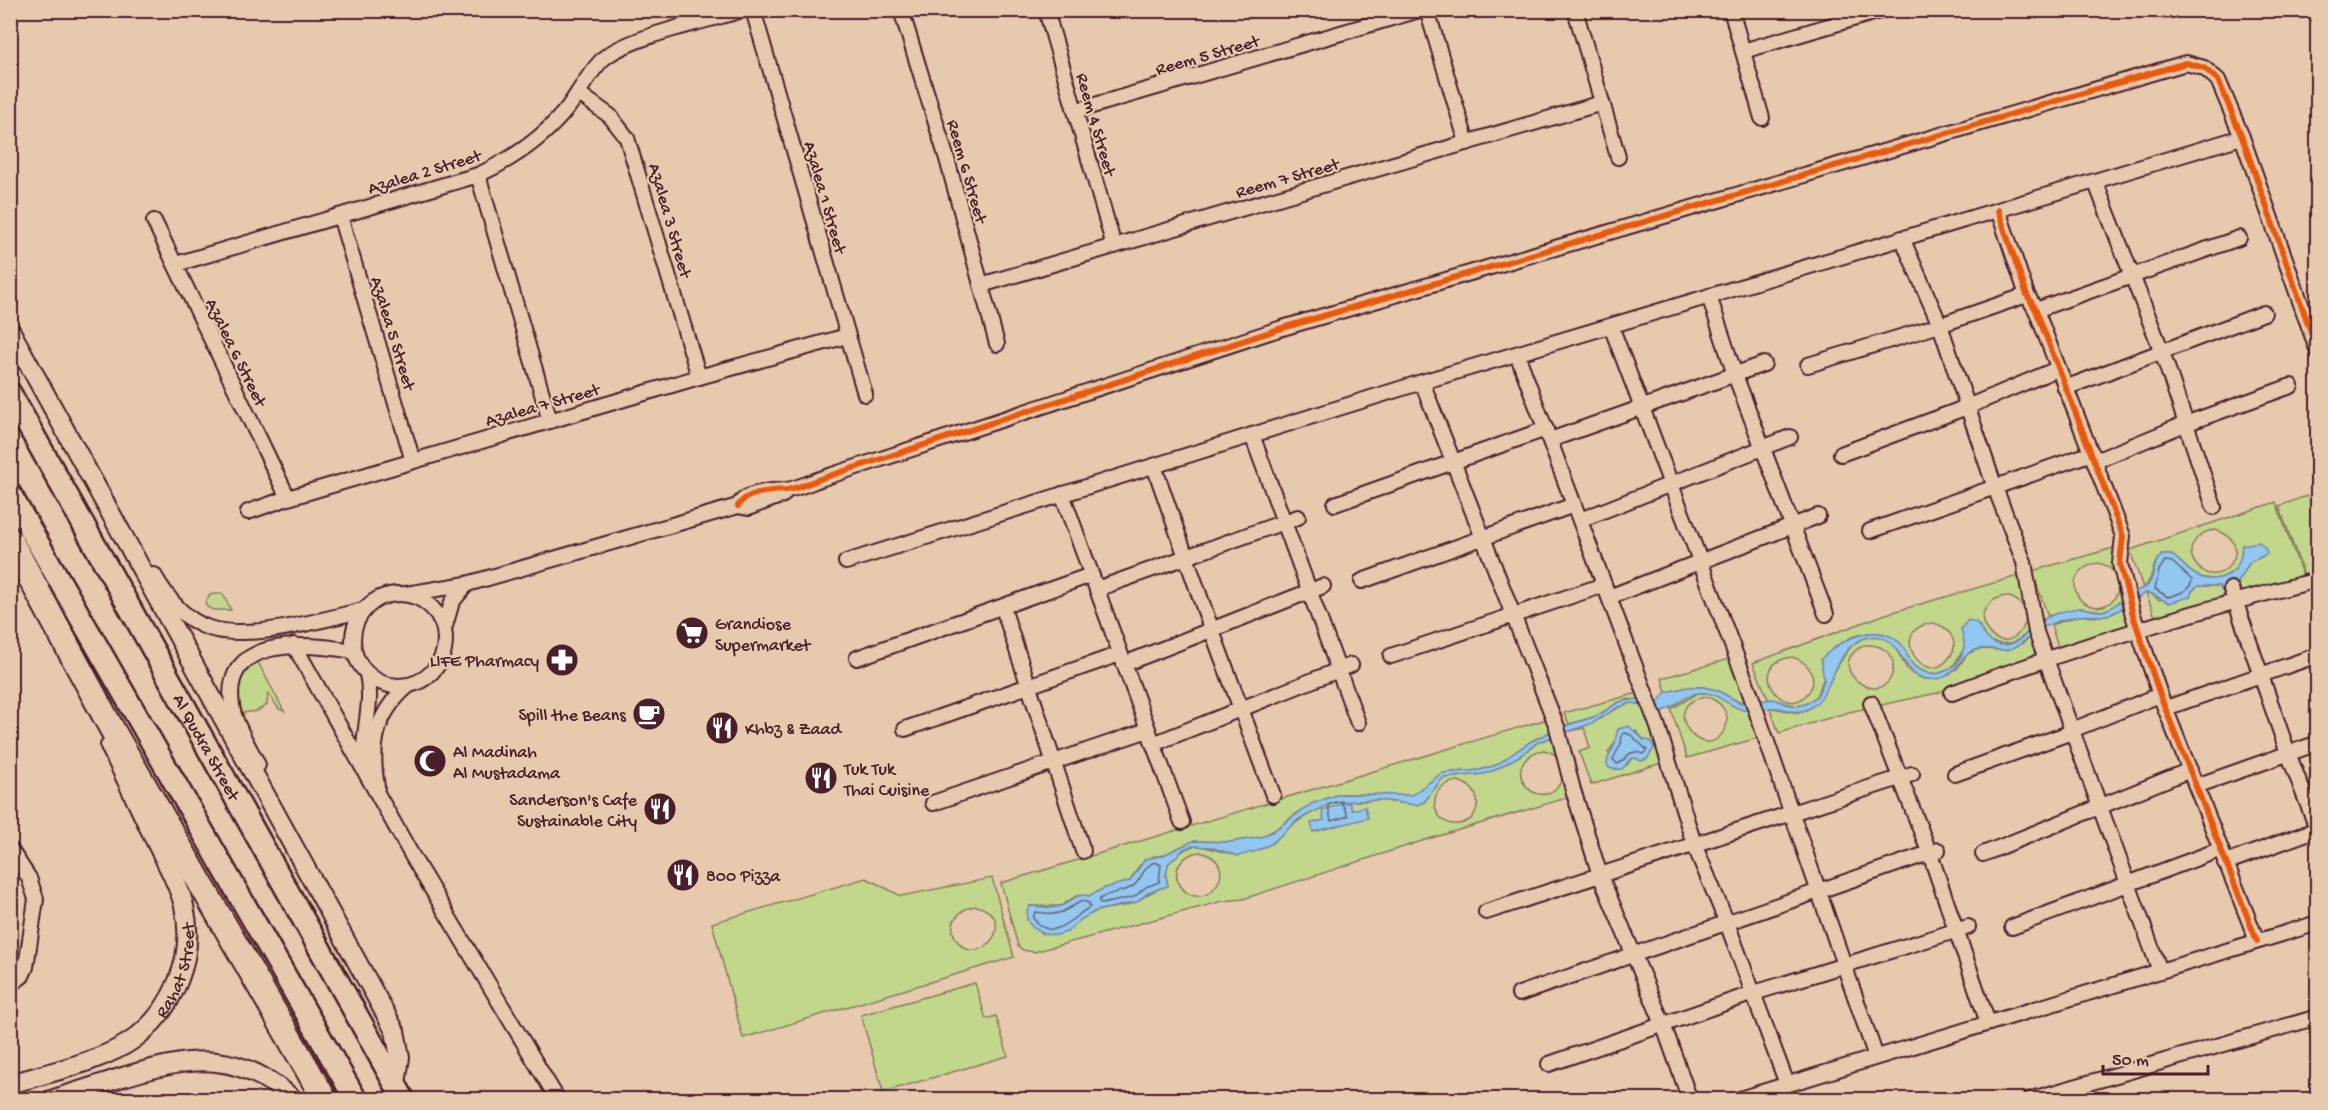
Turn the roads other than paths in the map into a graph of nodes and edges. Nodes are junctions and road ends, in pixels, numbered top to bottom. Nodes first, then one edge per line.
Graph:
1 (743, 10) edge
2 (753, 10) edge
3 (901, 10) edge
4 (1046, 10) edge
5 (1419, 10) edge
6 (1427, 10) edge
7 (1575, 10) edge
8 (1731, 10) edge
9 (1883, 10) edge
10 (1743, 51) junction
11 (578, 93) junction
12 (1602, 103) junction
13 (1075, 111) junction
14 (1762, 118) dead end
15 (2242, 137) junction
16 (1467, 143) junction
17 (1618, 157) dead end
18 (478, 175) junction
19 (2095, 181) junction
20 (1998, 210) junction
21 (340, 216) junction
22 (154, 221) dead end
23 (1902, 238) junction
24 (2239, 238) dead end
25 (1114, 246) junction
26 (176, 264) junction
27 (2131, 276) junction
28 (981, 285) junction
29 (2026, 295) junction
30 (1709, 296) junction
31 (2036, 310) junction
32 (2264, 313) dead end
33 (1940, 325) junction
34 (1611, 326) junction
35 (10, 330) edge
36 (847, 336) junction
37 (997, 344) dead end
38 (2162, 352) junction
39 (2318, 352) edge
40 (1517, 354) junction
41 (1764, 364) dead end
42 (1808, 365) dead end
43 (2057, 369) junction
44 (1735, 375) junction
45 (699, 377) junction
46 (1422, 382) junction
47 (2291, 386) dead end
48 (2065, 388) junction
49 (10, 393) edge
50 (865, 394) dead end
51 (1642, 407) junction
52 (1967, 407) junction
53 (550, 421) junction
54 (2185, 424) junction
55 (1252, 435) junction
56 (1548, 435) junction
57 (1790, 437) dead end
58 (1763, 448) junction
59 (1841, 454) dead end
60 (2094, 457) junction
61 (413, 461) junction
62 (1454, 462) junction
63 (1154, 466) junction
64 (1671, 484) junction
65 (1994, 485) junction
66 (10, 494) edge
67 (1062, 494) junction
68 (288, 498) junction
69 (1335, 504) dead end
70 (1574, 505) junction
71 (2214, 507) dead end
72 (248, 512) dead end
73 (1818, 516) dead end
74 (1298, 517) dead end
75 (1580, 520) junction
76 (1282, 523) junction
77 (1791, 526) junction
78 (1870, 531) dead end
79 (1484, 537) junction
80 (10, 540) edge
81 (126, 542) junction
82 (1186, 557) junction
83 (846, 562) dead end
84 (1700, 562) junction
85 (1091, 575) junction
86 (2318, 580) edge
87 (1362, 581) dead end
88 (467, 584) junction
89 (1323, 586) dead end
90 (1097, 589) junction
91 (1606, 591) junction
92 (1308, 592) junction
93 (406, 594) junction
94 (2233, 595) junction
95 (1003, 608) junction
96 (363, 610) junction
97 (1826, 614) dead end
98 (1514, 615) junction
99 (445, 627) junction
100 (2138, 630) junction
101 (1212, 631) junction
102 (294, 645) junction
103 (354, 651) junction
104 (2318, 655) edge
105 (1391, 656) dead end
106 (857, 658) dead end
107 (2045, 658) junction
108 (1122, 659) junction
109 (1351, 665) dead end
110 (1338, 671) junction
111 (81, 672) junction
112 (367, 674) junction
113 (2261, 675) junction
114 (408, 686) junction
115 (1027, 687) junction
116 (1952, 693) dead end
117 (2163, 701) junction
118 (1871, 703) dead end
119 (1242, 710) junction
120 (1358, 723) dead end
121 (905, 729) dead end
122 (1148, 730) junction
123 (2072, 731) junction
124 (2318, 743) edge
125 (1153, 744) junction
126 (2288, 753) junction
127 (1054, 764) junction
128 (2190, 770) junction
129 (365, 772) junction
130 (1955, 774) dead end
131 (1906, 776) junction
132 (262, 786) junction
133 (2196, 786) junction
134 (1273, 795) dead end
135 (379, 798) junction
136 (933, 803) dead end
137 (2100, 807) junction
138 (1792, 813) junction
139 (1182, 822) dead end
140 (2317, 830) edge
141 (1694, 844) junction
142 (10, 849) edge
143 (1083, 852) dead end
144 (1934, 852) junction
145 (1983, 854) dead end
146 (2222, 856) junction
147 (1600, 875) junction
148 (2128, 884) junction
149 (1819, 891) junction
150 (1486, 912) dead end
151 (1727, 923) junction
152 (2318, 923) edge
153 (2012, 927) dead end
154 (1963, 929) junction
155 (2257, 941) junction
156 (1634, 955) junction
157 (1844, 966) junction
158 (2160, 971) junction
159 (10, 985) edge
160 (1754, 993) junction
161 (1520, 994) dead end
162 (2318, 1017) edge
163 (1988, 1023) junction
164 (1663, 1024) junction
165 (1876, 1057) junction
166 (1549, 1064) dead end
167 (10, 1084) edge
168 (1787, 1084) junction
169 (400, 1092) edge
170 (51, 1100) edge
171 (294, 1100) edge
172 (326, 1100) edge
173 (356, 1100) edge
174 (558, 1100) edge
175 (1690, 1100) edge
176 (1736, 1100) edge
177 (2029, 1100) edge

1 - 11 street, Azalea 2 Street
2 - 36 street, Azalea 1 Street
3 - 28 street, Reem 6 Street
4 - 13 street, Reem 4 Street
5 - 13 street, Reem 5 Street
6 - 16 street
7 - 12 street
8 - 10 street
9 - 10 street
10 - 14 street
11 - 18 street, Azalea 2 Street
11 - 45 street, Azalea 3 Street
12 - 16 street, Reem 7 Street
12 - 17 street
13 - 25 street, Reem 4 Street
15 - 19 street
15 - 39 street
15 - 88 street
16 - 25 street, Reem 7 Street
18 - 21 street, Azalea 2 Street
18 - 53 street
19 - 20 street
19 - 27 street
20 - 23 street
20 - 29 street
21 - 26 street, Azalea 2 Street
21 - 61 street, Azalea 5 Street
22 - 26 street, Azalea 6 Street
23 - 30 street
23 - 33 street
24 - 27 street
25 - 28 street, Reem 7 Street
26 - 68 street, Azalea 6 Street
27 - 31 street
27 - 38 street
28 - 37 street, Reem 6 Street
29 - 31 street
29 - 33 street
30 - 34 street
30 - 44 street
31 - 43 street
32 - 38 street
33 - 42 street
33 - 52 street
34 - 40 street
34 - 51 street
35 - 81 main road
36 - 45 street, Azalea 7 Street
36 - 50 street, Azalea 1 Street
38 - 48 street
38 - 54 street
40 - 46 street
40 - 56 street
41 - 44 street
43 - 48 street
43 - 52 street
44 - 51 street
44 - 58 street
45 - 53 street, Azalea 7 Street
46 - 55 street
46 - 62 street
47 - 54 street
48 - 60 street
49 - 169 main road, Al Qudra Street
51 - 56 street
51 - 64 street
52 - 59 street
52 - 65 street
53 - 61 street, Azalea 7 Street
54 - 60 street
54 - 71 street
55 - 63 street
55 - 76 street
56 - 62 street
56 - 70 street
57 - 58 street
58 - 64 street
58 - 77 street
60 - 65 street
60 - 100 street
61 - 68 street, Azalea 7 Street
62 - 69 street
62 - 79 street
63 - 67 street
63 - 82 street
64 - 75 street
64 - 84 street
65 - 78 street
65 - 107 street
66 - 173 main road
67 - 83 street
67 - 85 street
68 - 72 street, Azalea 7 Street
70 - 75 street
70 - 79 street
73 - 77 street
74 - 76 street
75 - 91 street
76 - 82 street
76 - 92 street
77 - 84 street
77 - 97 street
79 - 87 street
79 - 98 street
80 - 111 highway
81 - 96 street
81 - 132 main road
82 - 90 street
82 - 101 street
84 - 91 street
84 - 138 street
85 - 90 street
85 - 95 street
86 - 94 street
88 - 93 street
88 - 99 street
89 - 92 street
90 - 108 street
91 - 98 street
91 - 141 street
92 - 101 street
92 - 110 street
93 - 96 street
93 - 99 street
94 - 100 street
94 - 113 street
95 - 106 street
95 - 115 street
96 - 103 street
98 - 105 street
98 - 147 street
99 - 114 street
100 - 107 street
100 - 117 street
101 - 108 street
101 - 119 street
102 - 103 street
102 - 129 street
102 - 132 street
103 - 112 street
104 - 113 street
107 - 116 street
107 - 123 street
108 - 115 street
108 - 122 street
109 - 110 street
110 - 119 street
110 - 120 street
111 - 167 main road, Rahat Street
111 - 172 highway
112 - 114 street
112 - 129 street
113 - 117 street
113 - 126 street
114 - 135 street
115 - 121 street
115 - 127 street
117 - 123 street
117 - 128 street
118 - 131 street
119 - 125 street
119 - 134 street
122 - 125 street
122 - 127 street
123 - 130 street
123 - 137 street
124 - 126 street
125 - 139 street
126 - 133 street
126 - 140 street
127 - 136 street
127 - 143 street
128 - 133 street
128 - 137 street
129 - 135 street
131 - 138 street
131 - 144 street
132 - 169 main road
133 - 146 street
135 - 174 street
137 - 145 street
137 - 148 street
138 - 141 street
138 - 149 street
140 - 146 street
141 - 147 street
141 - 151 street
142 - 159 street
144 - 149 street
144 - 154 street
146 - 148 street
146 - 155 street
147 - 150 street
147 - 156 street
148 - 153 street
148 - 158 street
149 - 151 street
149 - 157 street
151 - 156 street
151 - 160 street
152 - 155 street
154 - 157 street
154 - 163 street
155 - 158 street
156 - 161 street
156 - 164 street
157 - 160 street
157 - 165 street
158 - 163 street
160 - 164 street
160 - 168 street
162 - 177 street
163 - 165 street
164 - 166 street
164 - 175 street
165 - 168 street
168 - 176 street
170 - 171 main road

